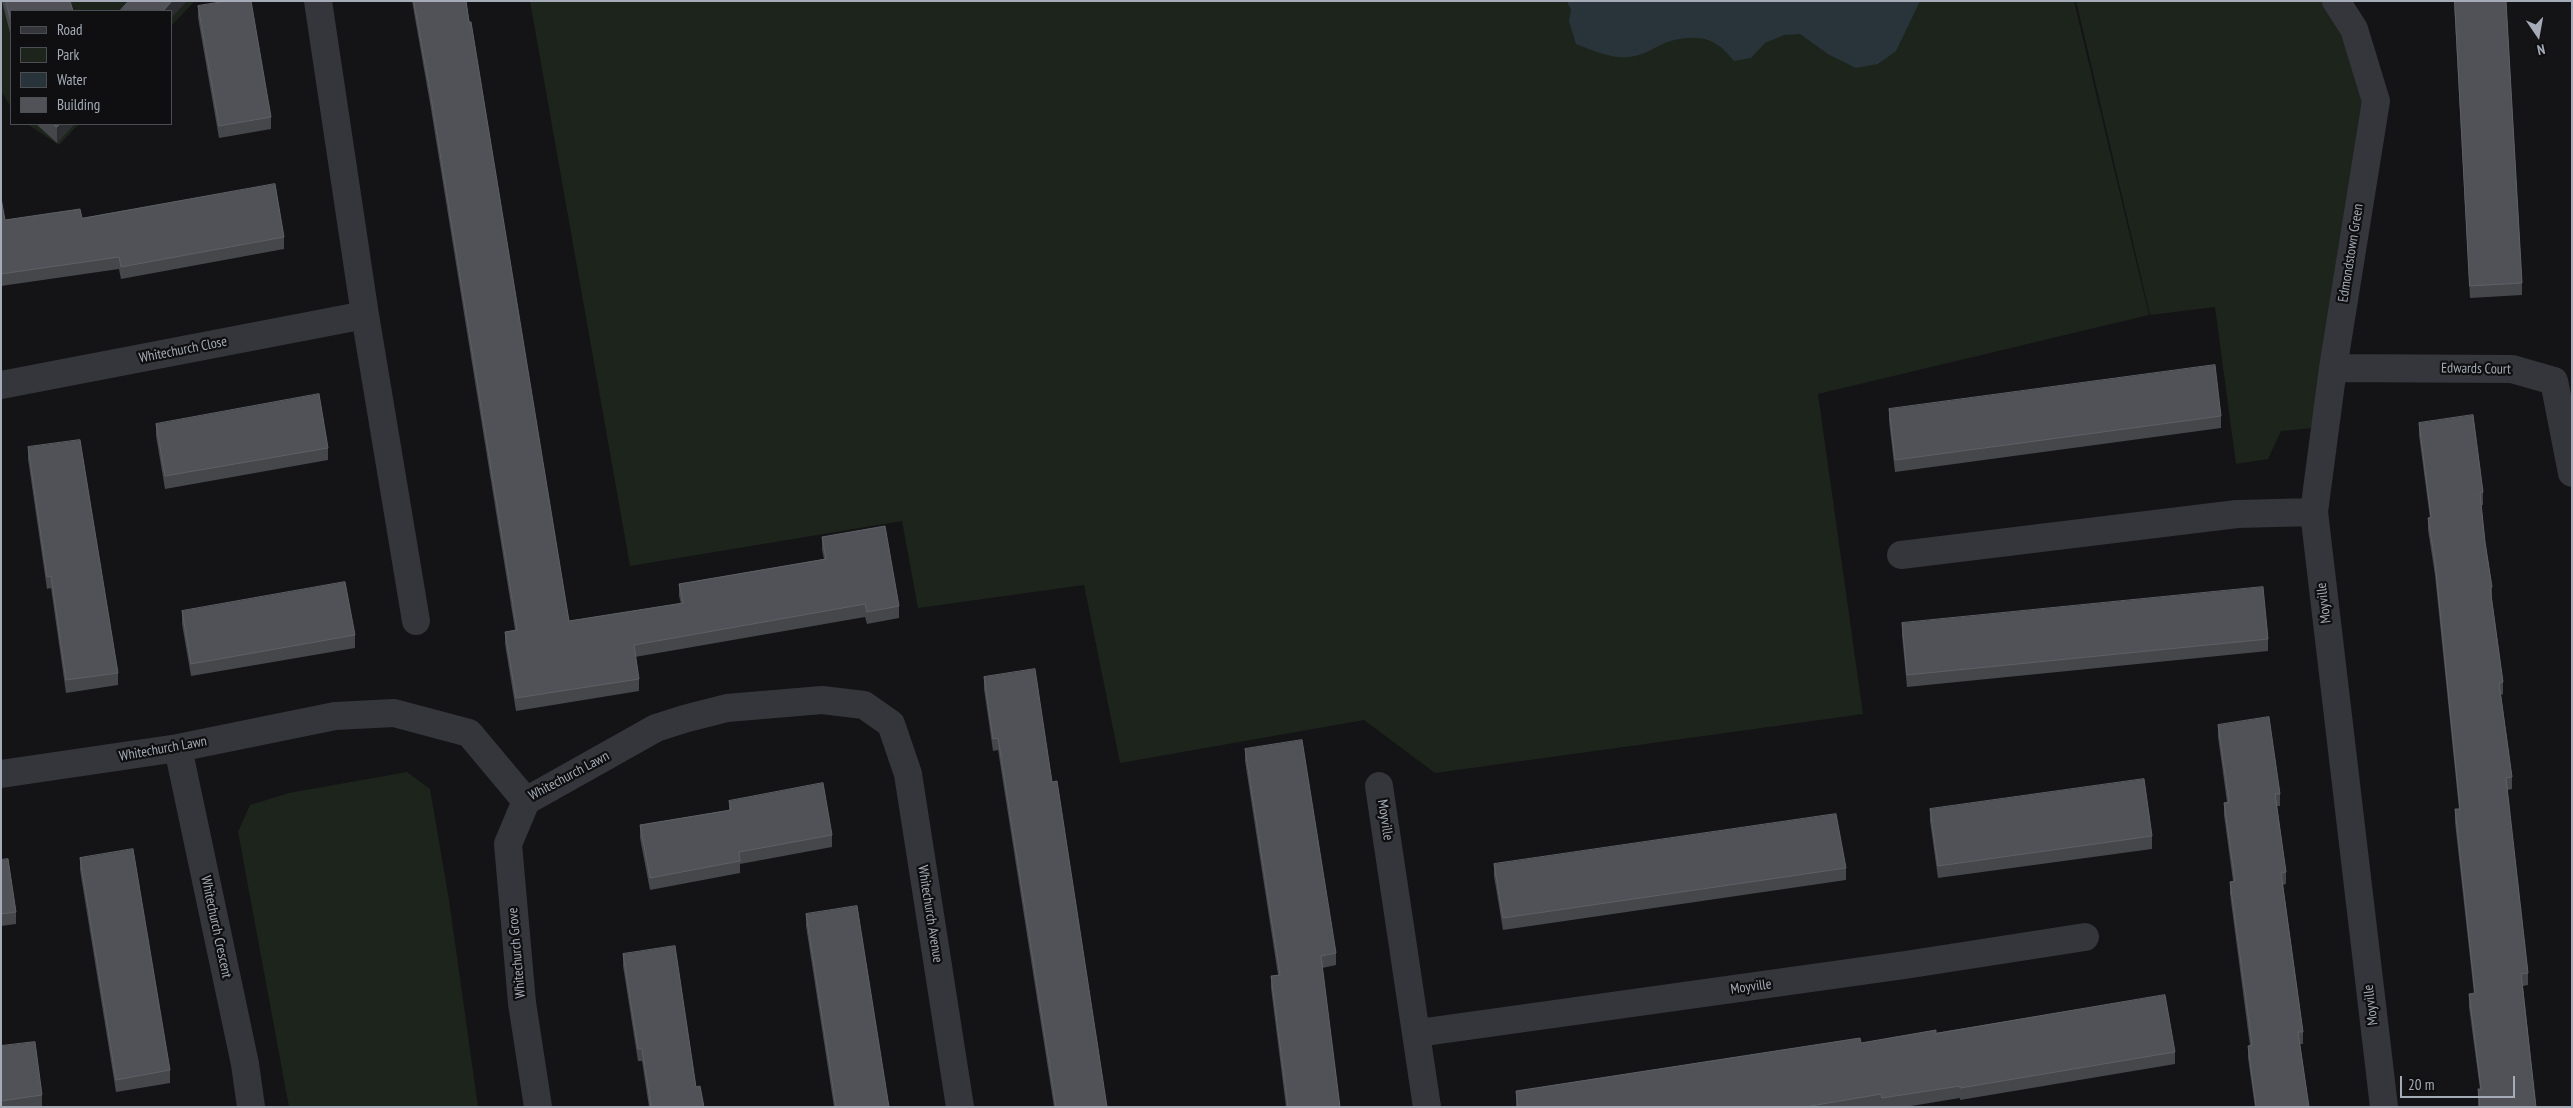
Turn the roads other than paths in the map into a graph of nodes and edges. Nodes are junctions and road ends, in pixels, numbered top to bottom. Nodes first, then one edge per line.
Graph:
1 (318, 1) edge
2 (2336, 1) edge
3 (365, 315) junction
4 (2333, 368) junction
5 (1, 385) edge
6 (2572, 473) edge
7 (2314, 512) junction
8 (1901, 555) dead end
9 (416, 621) dead end
10 (891, 724) joint
11 (178, 748) junction
12 (1, 774) edge
13 (1379, 786) dead end
14 (526, 801) junction
15 (2085, 937) dead end
16 (1418, 1033) junction
17 (251, 1107) edge
18 (538, 1107) edge
19 (960, 1107) edge
20 (1427, 1107) edge
21 (2384, 1107) edge

1 - 3 street
2 - 4 street, Edmondstown Green
3 - 5 street, Whitechurch Close
3 - 9 street
4 - 6 street, Edwards Court
4 - 7 street, Edmondstown Green
7 - 8 street
7 - 21 street, Moyville
10 - 14 street, Whitechurch Lawn
10 - 19 street, Whitechurch Avenue
11 - 12 street, Whitechurch Lawn
11 - 14 street, Whitechurch Lawn
11 - 17 street, Whitechurch Crescent
13 - 16 street, Moyville
14 - 18 street, Whitechurch Grove
15 - 16 street, Moyville
16 - 20 street, Moyville

